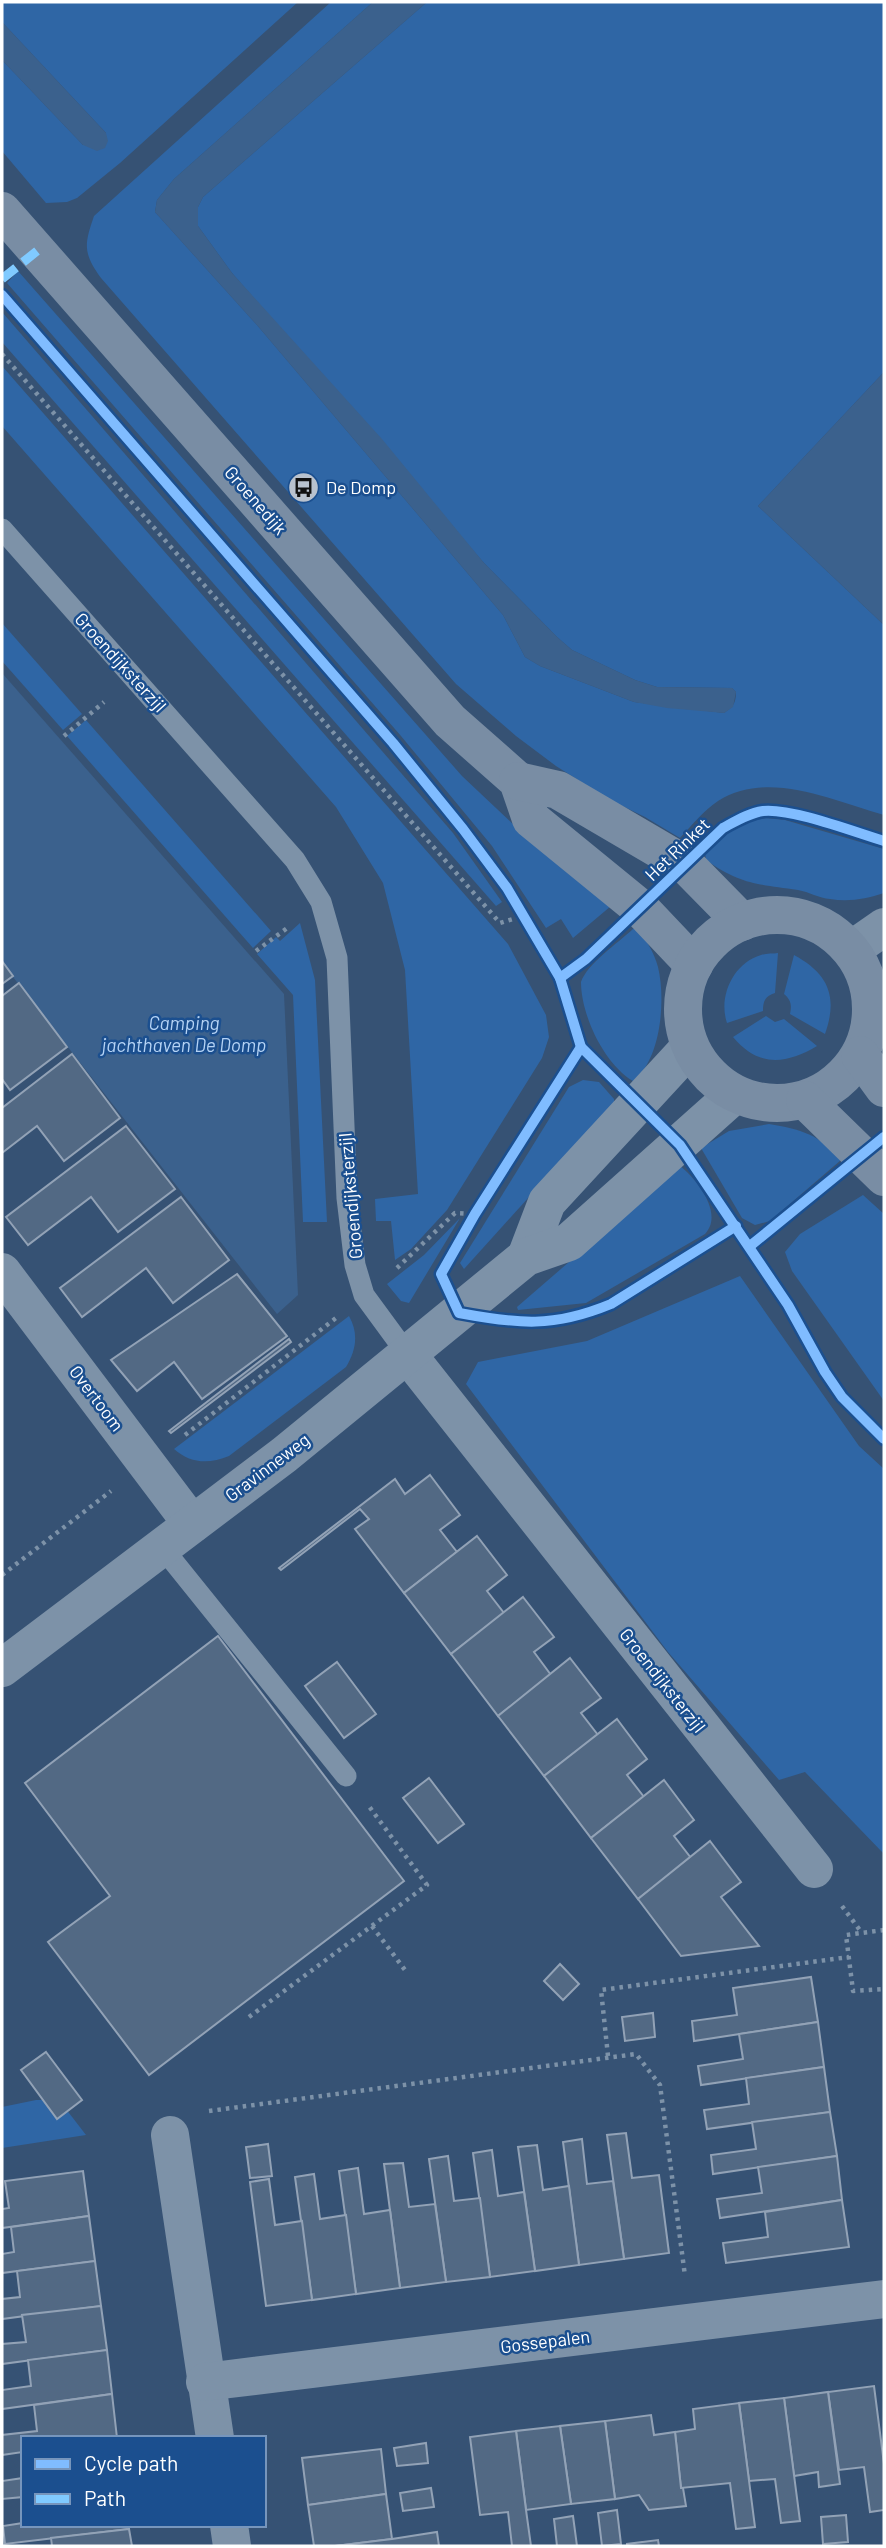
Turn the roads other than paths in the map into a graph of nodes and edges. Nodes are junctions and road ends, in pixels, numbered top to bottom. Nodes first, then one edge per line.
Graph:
1 (2, 211) edge
2 (2, 528) edge
3 (518, 781) junction
4 (743, 922) junction
5 (884, 927) edge
6 (851, 950) junction
7 (694, 965) junction
8 (690, 1047) junction
9 (860, 1055) junction
10 (884, 1088) edge
11 (734, 1094) junction
12 (805, 1100) junction
13 (884, 1177) edge
14 (526, 1257) junction
15 (2, 1272) edge
16 (408, 1355) junction
17 (192, 1524) junction
18 (161, 1546) junction
19 (2, 1668) edge
20 (346, 1776) road end
21 (814, 1870) dead end
22 (170, 2134) road end
23 (884, 2299) edge
24 (205, 2382) junction
25 (215, 2436) edge
26 (229, 2527) edge
27 (232, 2546) edge

1 - 3 main road, Groenedijk
2 - 16 lane, Groendijksterzijl
3 - 4 main road, Groenedijk
3 - 7 main road, Groenedijk
4 - 6 main road
4 - 7 main road
5 - 6 street
6 - 9 main road
7 - 8 main road
8 - 11 main road
8 - 14 street, Gravinneweg
9 - 10 main road
9 - 12 main road
11 - 12 main road
11 - 14 street, Gravinneweg
12 - 13 main road
14 - 16 street, Gravinneweg
15 - 17 street, Overtoom
16 - 17 street, Gravinneweg
16 - 21 street, Groendijksterzijl
17 - 18 street, Gravinneweg
18 - 19 street, Gravinneweg
18 - 20 lane
22 - 24 street
23 - 24 street, Gossepalen
24 - 25 street
26 - 27 street

